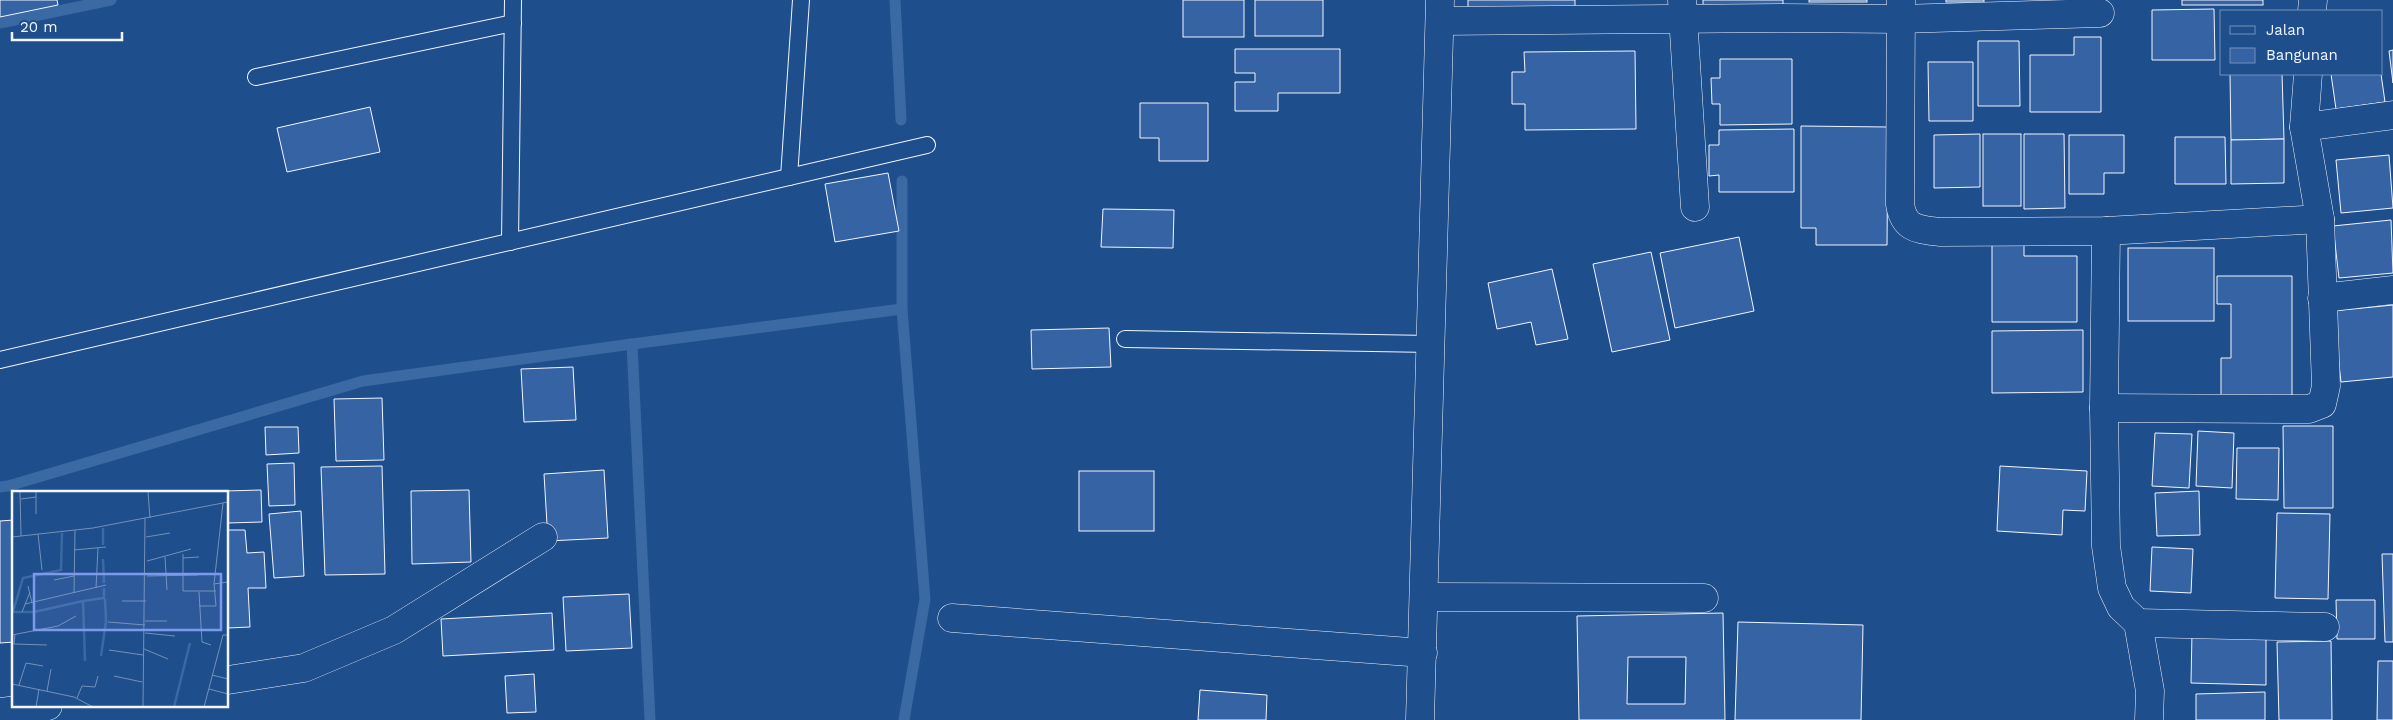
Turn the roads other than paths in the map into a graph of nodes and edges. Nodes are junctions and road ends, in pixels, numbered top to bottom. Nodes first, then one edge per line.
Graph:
1 (513, 0) edge
2 (801, 0) edge
3 (1682, 10) edge
4 (1900, 10) edge
5 (1440, 11) edge
6 (2100, 13) dead end
7 (513, 22) junction
8 (2308, 75) edge
9 (256, 78) dead end
10 (2393, 115) edge
11 (2304, 127) junction
12 (927, 145) dead end
13 (789, 177) junction
14 (1695, 207) dead end
15 (2320, 219) junction
16 (2106, 231) junction
17 (510, 242) junction
18 (2393, 290) edge
19 (2322, 298) junction
20 (1125, 339) dead end
21 (1430, 344) junction
22 (0, 360) edge
23 (2104, 408) junction
24 (543, 537) dead end
25 (1425, 597) junction
26 (1704, 598) dead end
27 (952, 618) dead end
28 (2138, 623) junction
29 (2325, 627) dead end
30 (1423, 653) junction
31 (229, 680) edge
32 (32, 708) edge
33 (0, 712) edge
34 (1420, 720) edge
35 (2149, 720) edge

1 - 7 lane
2 - 13 lane
3 - 4 street
3 - 5 street
3 - 14 street
4 - 6 street
4 - 16 street
5 - 21 street
7 - 9 lane
7 - 17 lane
8 - 11 street
10 - 11 street
11 - 15 street
12 - 13 lane
13 - 17 lane
15 - 16 street
15 - 19 street
16 - 23 street
17 - 22 lane
18 - 19 street
19 - 23 street
20 - 21 lane
21 - 25 street
23 - 28 street
24 - 31 street
25 - 26 street
25 - 30 street
27 - 30 street
28 - 29 street
28 - 35 street
30 - 34 street
32 - 33 street

